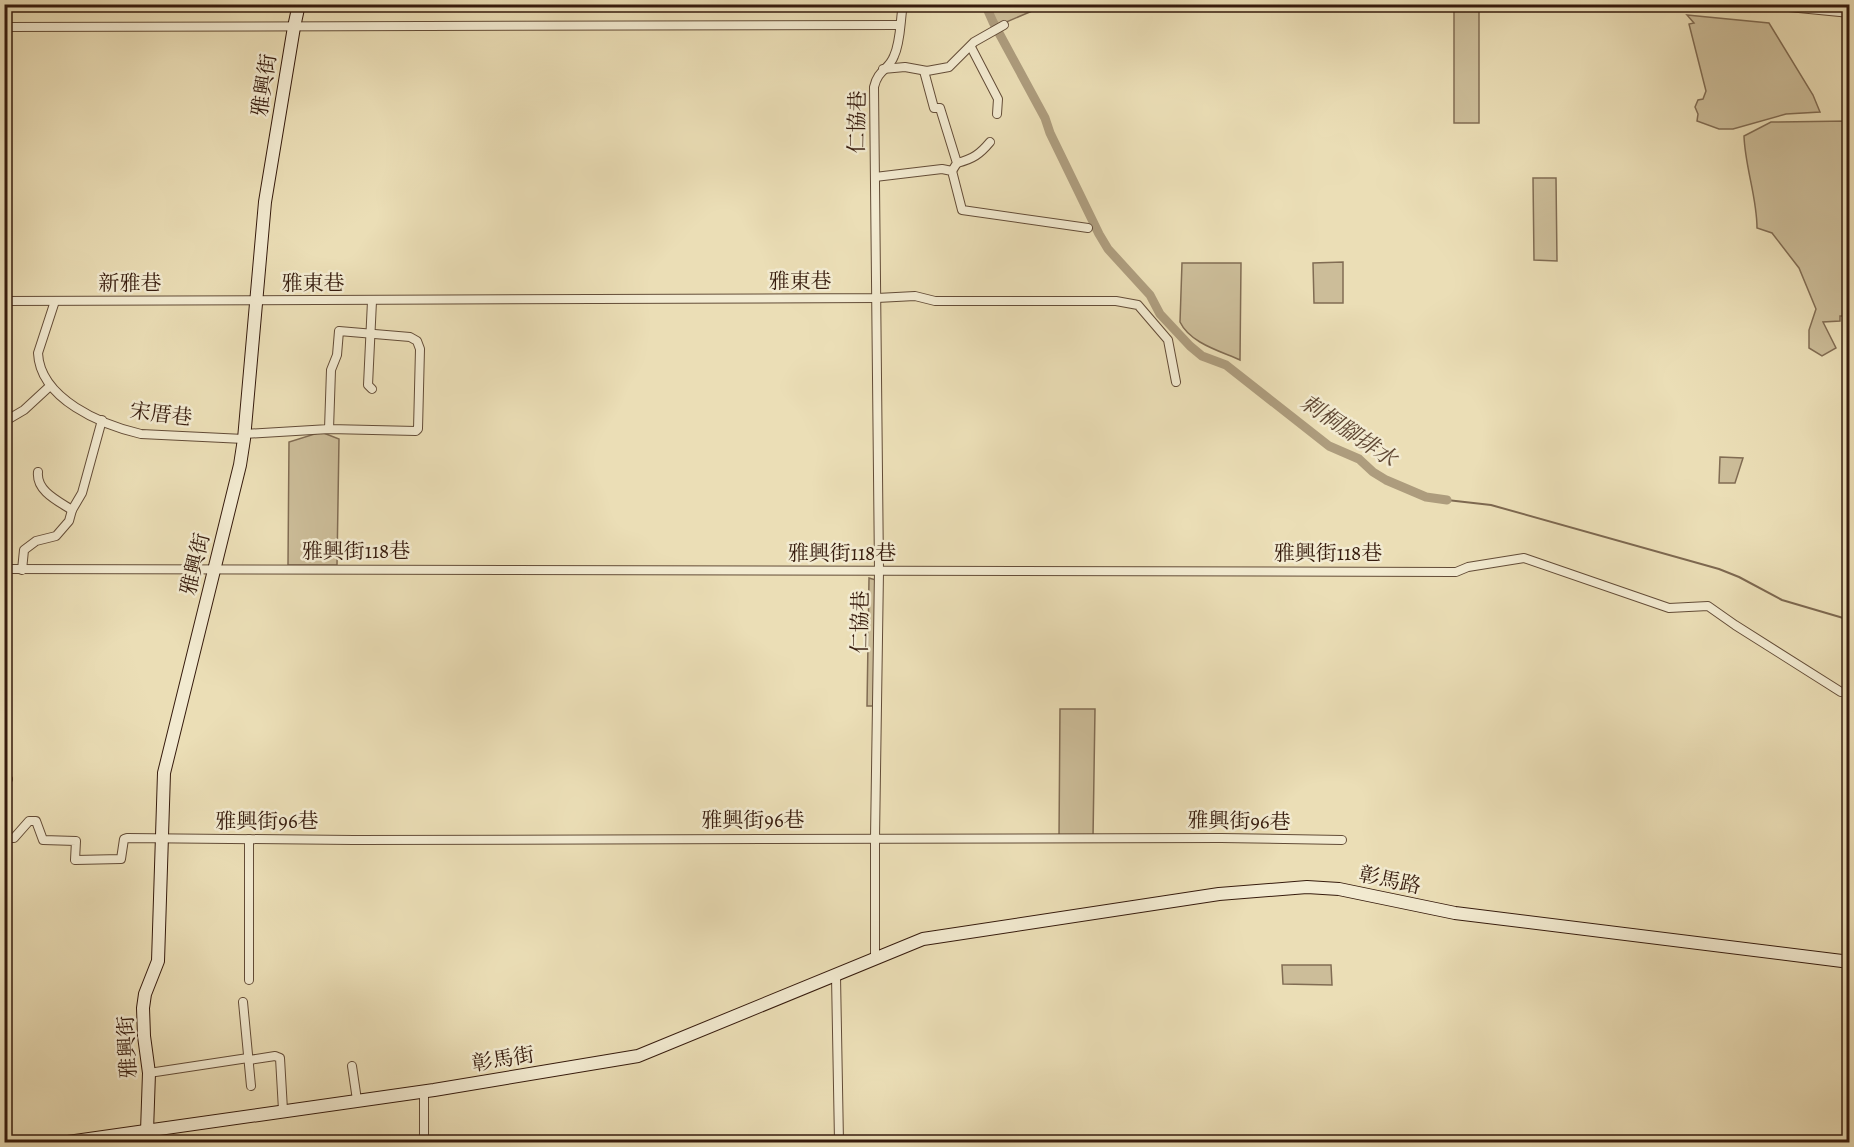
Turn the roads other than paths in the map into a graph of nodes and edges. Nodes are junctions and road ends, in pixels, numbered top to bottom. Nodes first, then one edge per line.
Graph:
1 (299, 4) edge
2 (903, 4) edge
3 (1758, 4) edge
4 (1850, 13) edge
5 (899, 25) junction
6 (1004, 26) dead end
7 (4, 27) edge
8 (294, 27) junction
9 (971, 46) junction
10 (883, 69) junction
11 (924, 70) junction
12 (997, 114) dead end
13 (990, 142) dead end
14 (955, 167) junction
15 (875, 177) junction
16 (1088, 228) dead end
17 (877, 298) junction
18 (4, 301) edge
19 (55, 301) junction
20 (255, 301) junction
21 (372, 301) junction
22 (370, 333) junction
23 (1176, 382) dead end
24 (50, 386) junction
25 (372, 389) dead end
26 (102, 420) junction
27 (329, 429) junction
28 (4, 435) edge
29 (244, 437) junction
30 (38, 472) dead end
31 (72, 510) junction
32 (4, 569) edge
33 (214, 569) junction
34 (22, 570) junction
35 (879, 571) junction
36 (1841, 692) dead end
37 (4, 777) edge
38 (4, 786) edge
39 (4, 838) edge
40 (163, 838) junction
41 (874, 838) junction
42 (249, 839) junction
43 (1342, 840) dead end
44 (923, 939) joint
45 (875, 959) junction
46 (1850, 962) edge
47 (836, 976) junction
48 (249, 980) dead end
49 (243, 1002) dead end
50 (249, 1059) junction
51 (352, 1065) dead end
52 (149, 1073) junction
53 (251, 1086) dead end
54 (424, 1091) junction
55 (357, 1100) junction
56 (283, 1110) junction
57 (149, 1137) edge
58 (68, 1142) edge
59 (424, 1143) edge
60 (839, 1143) edge

1 - 8 street, 雅興街
2 - 5 street, 仁協巷
3 - 4 street
5 - 8 street
5 - 10 street, 仁協巷
6 - 9 street, 仁協巷
7 - 8 street
8 - 20 street, 雅興街
9 - 11 street, 仁協巷
9 - 12 street
10 - 11 street, 仁協巷
10 - 15 street, 仁協巷
11 - 14 street
13 - 14 street, 仁協巷
14 - 15 street, 仁協巷
14 - 16 street
15 - 17 street, 仁協巷
17 - 21 street, 雅東巷
17 - 23 street, 雅東巷
17 - 35 street, 仁協巷
18 - 19 street, 新雅巷
19 - 20 street, 新雅巷
19 - 24 street, 宋厝巷
20 - 21 street, 雅東巷
20 - 29 street, 雅興街
21 - 22 street, 雅東巷
22 - 25 street, 雅東巷
22 - 27 street
22 - 27 street
24 - 26 street, 宋厝巷
24 - 28 street
26 - 29 street, 宋厝巷
26 - 31 street
27 - 29 street
29 - 33 street, 雅興街
30 - 31 street
31 - 34 street
32 - 34 street, 雅興街118巷
33 - 34 street, 雅興街118巷
33 - 35 street, 雅興街118巷
33 - 40 street, 雅興街
35 - 36 street, 雅興街118巷
35 - 41 street, 仁協巷
37 - 38 street
39 - 40 street, 雅興街96巷
40 - 42 street, 雅興街96巷
40 - 52 street, 雅興街
41 - 42 street, 雅興街96巷
41 - 43 street, 雅興街96巷
41 - 45 street, 仁協巷
42 - 48 street
44 - 45 street, 彰馬街
44 - 46 street, 彰馬路
45 - 47 street, 彰馬街
47 - 54 street, 彰馬街
47 - 60 street
49 - 50 street
50 - 52 street
50 - 53 street
50 - 56 street
51 - 55 street
52 - 57 street, 雅興街
54 - 55 street, 彰馬街
54 - 59 street
55 - 56 street, 彰馬街
56 - 57 street, 彰馬街
57 - 58 street, 彰馬街

